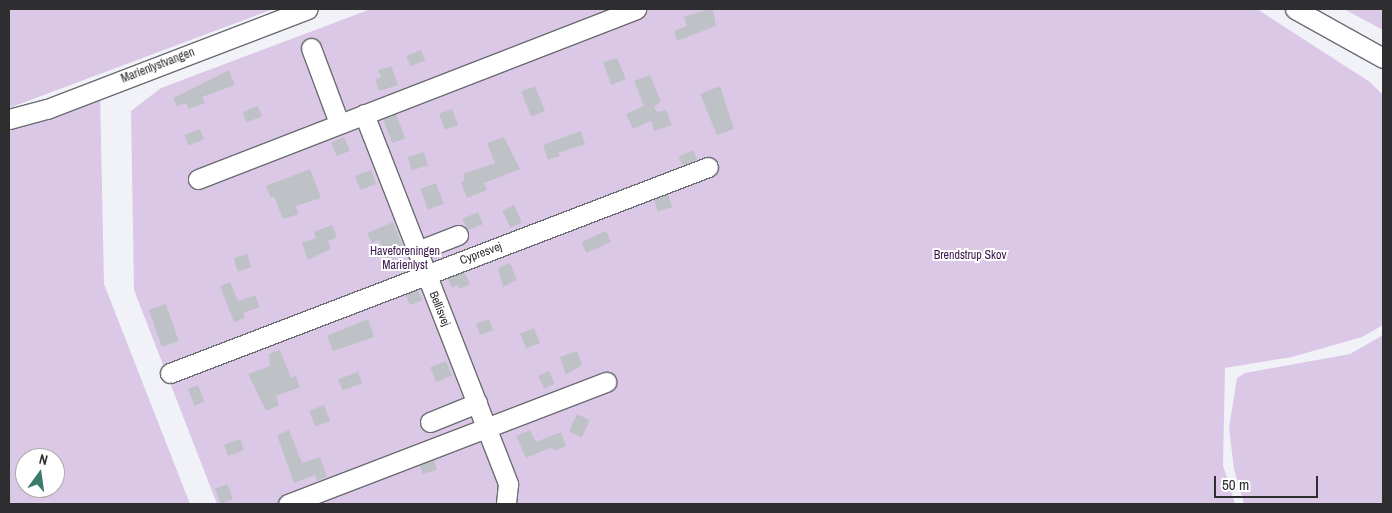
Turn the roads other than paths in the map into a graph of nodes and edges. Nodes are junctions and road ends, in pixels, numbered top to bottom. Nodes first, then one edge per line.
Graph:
1 (307, 9) edge
2 (636, 9) edge
3 (1295, 9) edge
4 (311, 48) dead end
5 (1383, 58) edge
6 (364, 114) junction
7 (9, 119) edge
8 (340, 123) junction
9 (708, 167) dead end
10 (198, 179) dead end
11 (458, 235) dead end
12 (417, 252) junction
13 (426, 274) junction
14 (170, 373) dead end
15 (606, 382) dead end
16 (477, 403) junction
17 (430, 422) dead end
18 (487, 429) junction
19 (288, 504) edge
20 (506, 504) edge

1 - 7 street, Marienlystvangen
2 - 6 street
3 - 5 street
4 - 8 street
6 - 8 street
6 - 12 street, Bellisvej
8 - 10 street
9 - 13 street, Cypresvej
11 - 12 street
12 - 13 street, Bellisvej
13 - 14 street, Cypresvej
13 - 16 street, Bellisvej
15 - 18 street
16 - 17 street
16 - 18 street, Bellisvej
18 - 19 street
18 - 20 street, Bellisvej

